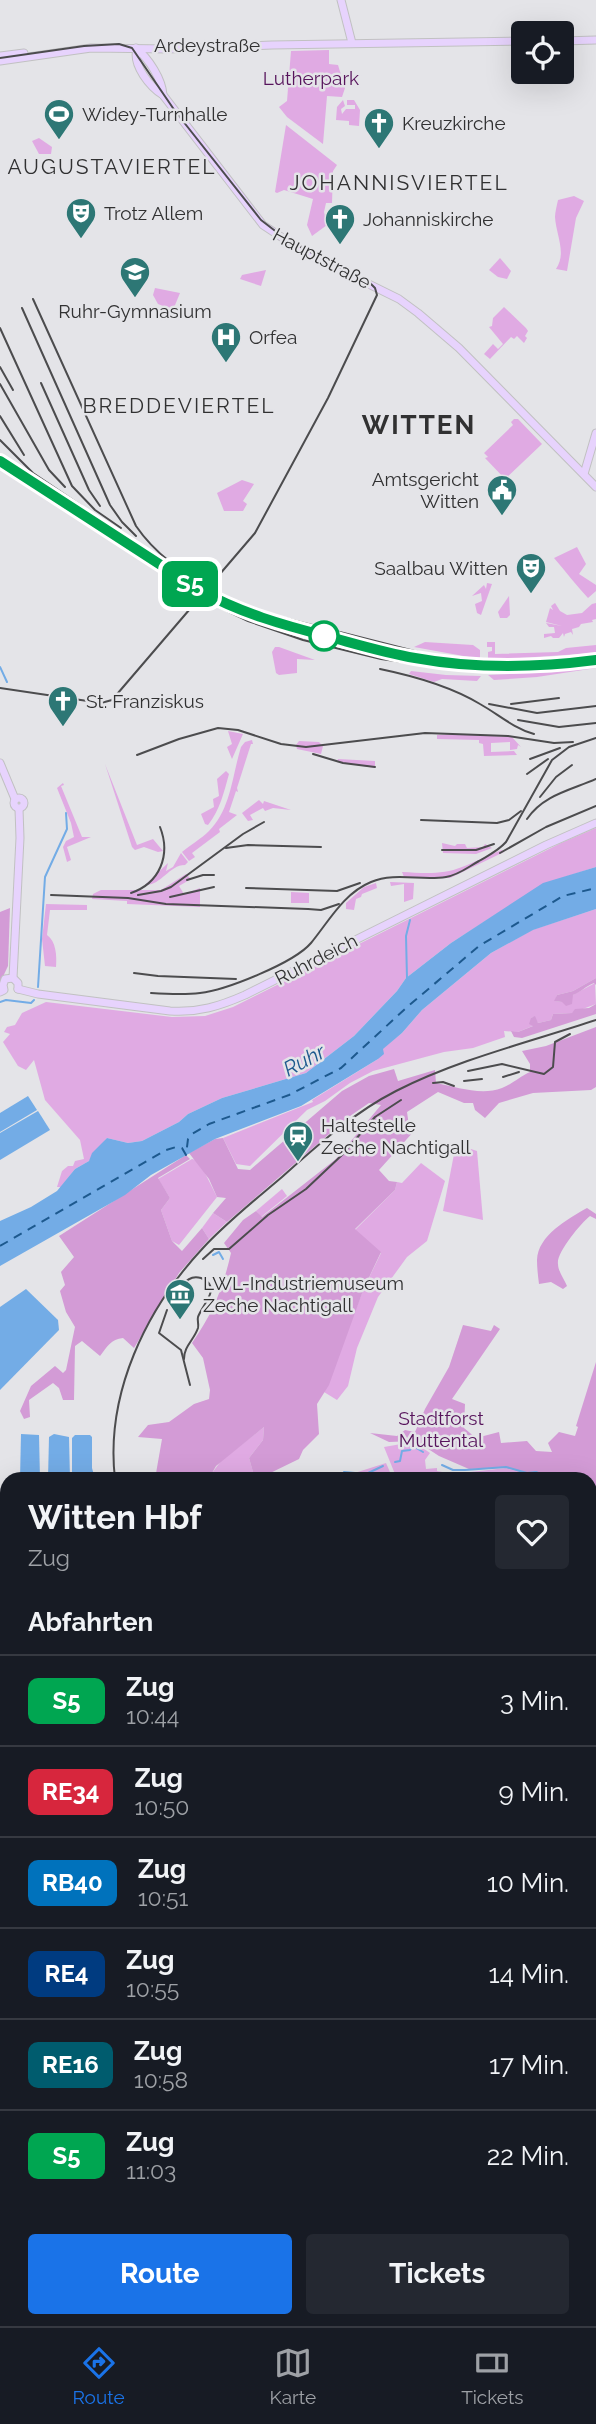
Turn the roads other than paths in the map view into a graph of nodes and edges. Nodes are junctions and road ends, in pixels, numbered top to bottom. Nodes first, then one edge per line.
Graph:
1 (341, 0) edge
2 (596, 40) edge
3 (511, 41) edge
4 (574, 41) edge
5 (352, 43) junction
6 (136, 46) junction
7 (226, 46) junction
8 (118, 47) junction
9 (158, 49) junction
10 (0, 59) edge
11 (135, 60) junction
12 (150, 64) junction
13 (163, 95) junction
14 (596, 433) edge
15 (590, 451) junction
16 (567, 458) junction
17 (583, 474) junction
18 (596, 487) edge
19 (0, 763) edge
20 (596, 823) edge
21 (13, 978) junction
22 (18, 989) junction
23 (2, 991) edge

1 - 5 main road
2 - 4 main road
3 - 5 main road
5 - 7 main road
6 - 7 main road, Ardeystraße
6 - 8 main road
6 - 9 main road, Ardeystraße
6 - 11 main road
6 - 12 main road, Hauptstraße
7 - 9 main road, Ardeystraße
8 - 10 main road
8 - 11 main road, Hauptstraße
9 - 12 main road
11 - 13 main road, Hauptstraße
12 - 13 main road, Hauptstraße
13 - 16 main road, Hauptstraße
14 - 15 main road
15 - 16 main road
15 - 17 main road
16 - 17 main road, Hauptstraße
17 - 18 main road, Hauptstraße
19 - 21 main road
20 - 22 main road, Ruhrdeich
21 - 22 main road
21 - 23 main road
22 - 23 main road

